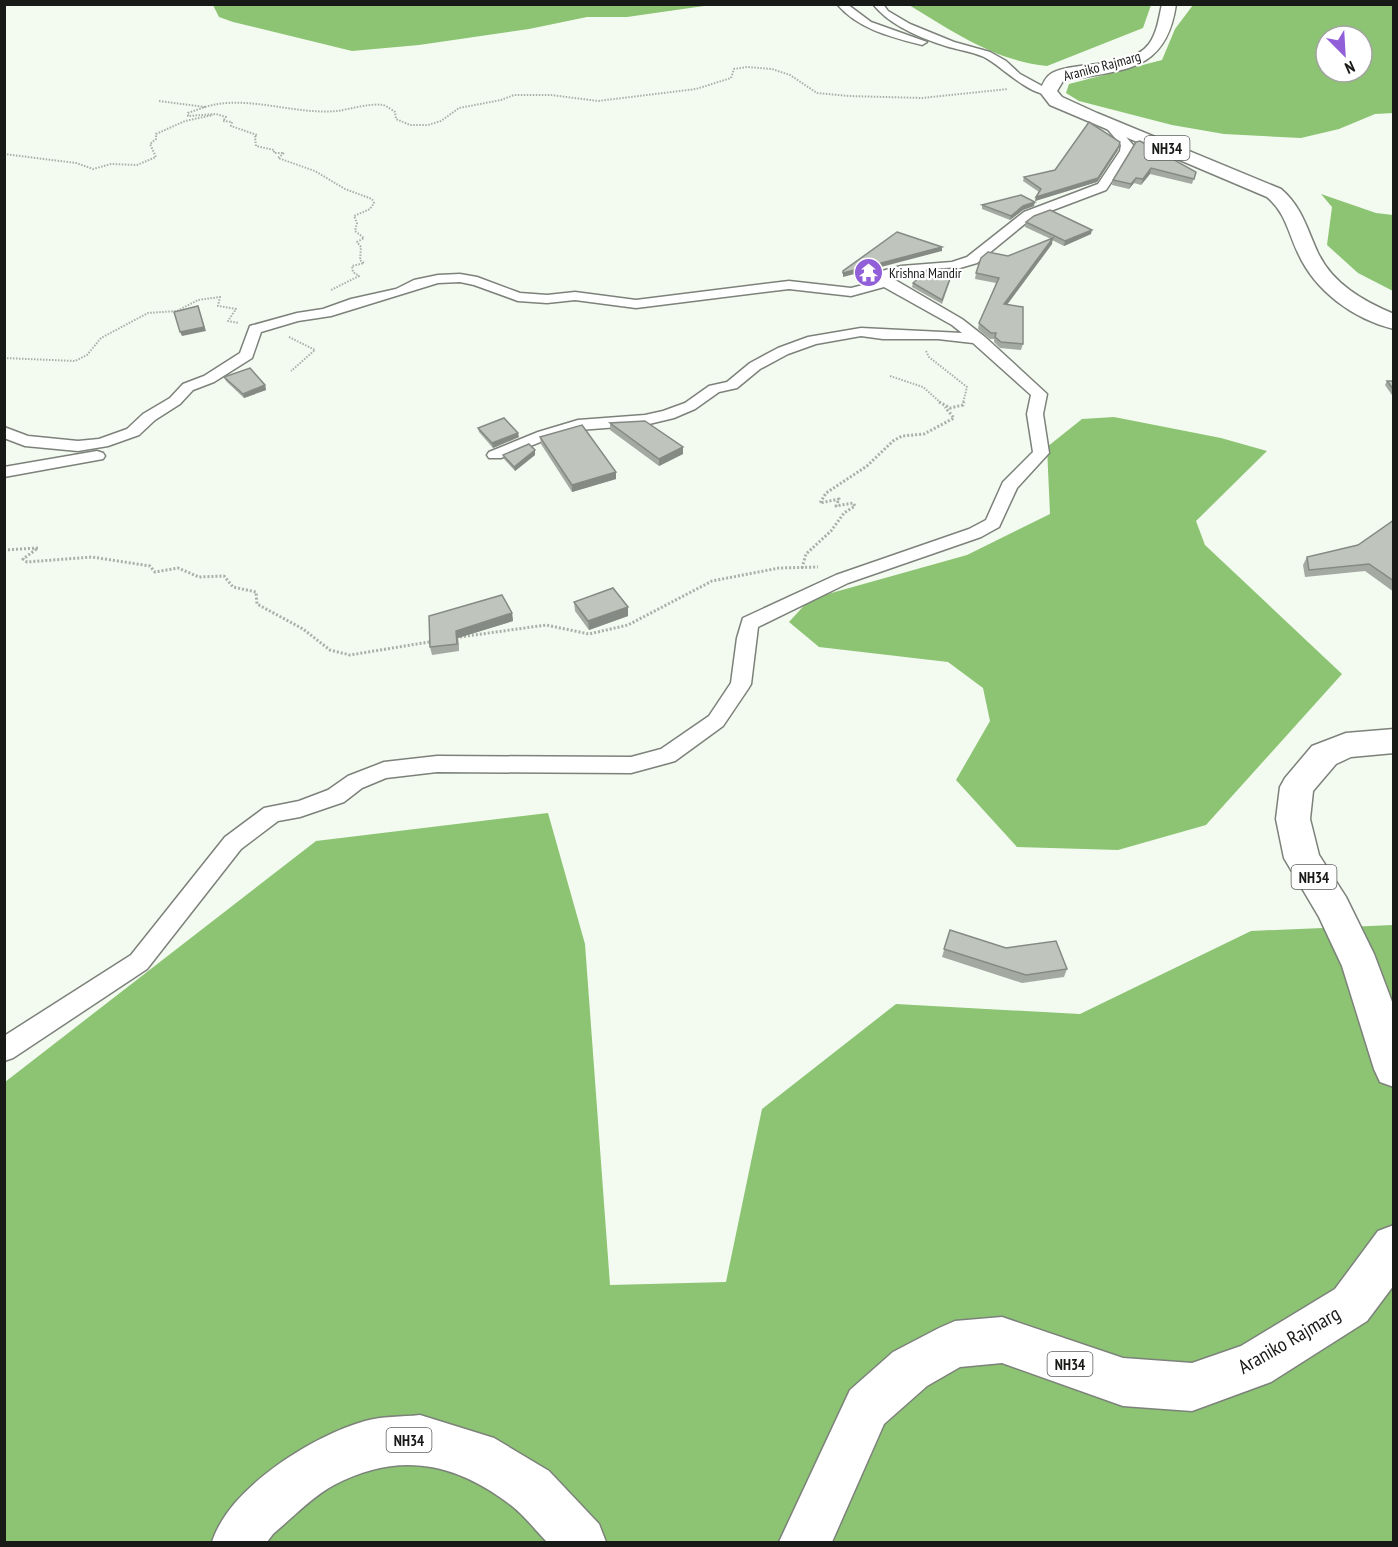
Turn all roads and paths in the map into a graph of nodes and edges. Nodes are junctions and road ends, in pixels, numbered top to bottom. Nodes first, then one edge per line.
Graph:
1 (841, 4) edge
2 (876, 4) edge
3 (1169, 4) edge
4 (992, 58) junction
5 (1042, 89) junction
6 (159, 101) dead end
7 (205, 107) junction
8 (216, 114) junction
9 (1110, 125) junction
10 (4, 154) edge
11 (883, 281) junction
12 (327, 293) dead end
13 (1394, 322) edge
14 (255, 329) junction
15 (883, 335) junction
16 (981, 340) junction
17 (4, 358) edge
18 (291, 371) dead end
19 (890, 376) dead end
20 (175, 401) junction
21 (945, 408) junction
22 (4, 432) edge
23 (495, 455) dead end
24 (4, 472) edge
25 (4, 550) edge
26 (823, 567) dead end
27 (802, 568) junction
28 (453, 638) edge
29 (442, 639) edge
30 (1394, 741) edge
31 (4, 1050) edge
32 (1394, 1069) edge
33 (1394, 1247) edge
34 (237, 1542) edge
35 (581, 1542) edge
36 (804, 1542) edge

1 - 4 street
2 - 4 street
3 - 5 highway, Araniko Rajmarg
4 - 5 street
5 - 7 path
5 - 9 highway, Araniko Rajmarg / NH34
6 - 7 path
7 - 8 path
8 - 10 path
8 - 12 path
9 - 11 street
9 - 13 highway, Araniko Rajmarg / NH34
11 - 14 street
11 - 16 street
14 - 17 path
14 - 18 path
14 - 20 street
15 - 16 street
15 - 21 path
15 - 23 street
16 - 31 street
19 - 21 path
20 - 22 street
20 - 24 street
21 - 27 path
25 - 29 path
26 - 27 path
27 - 28 path
30 - 32 highway, NH34
33 - 36 highway, Araniko Rajmarg / NH34
34 - 35 highway, NH34

